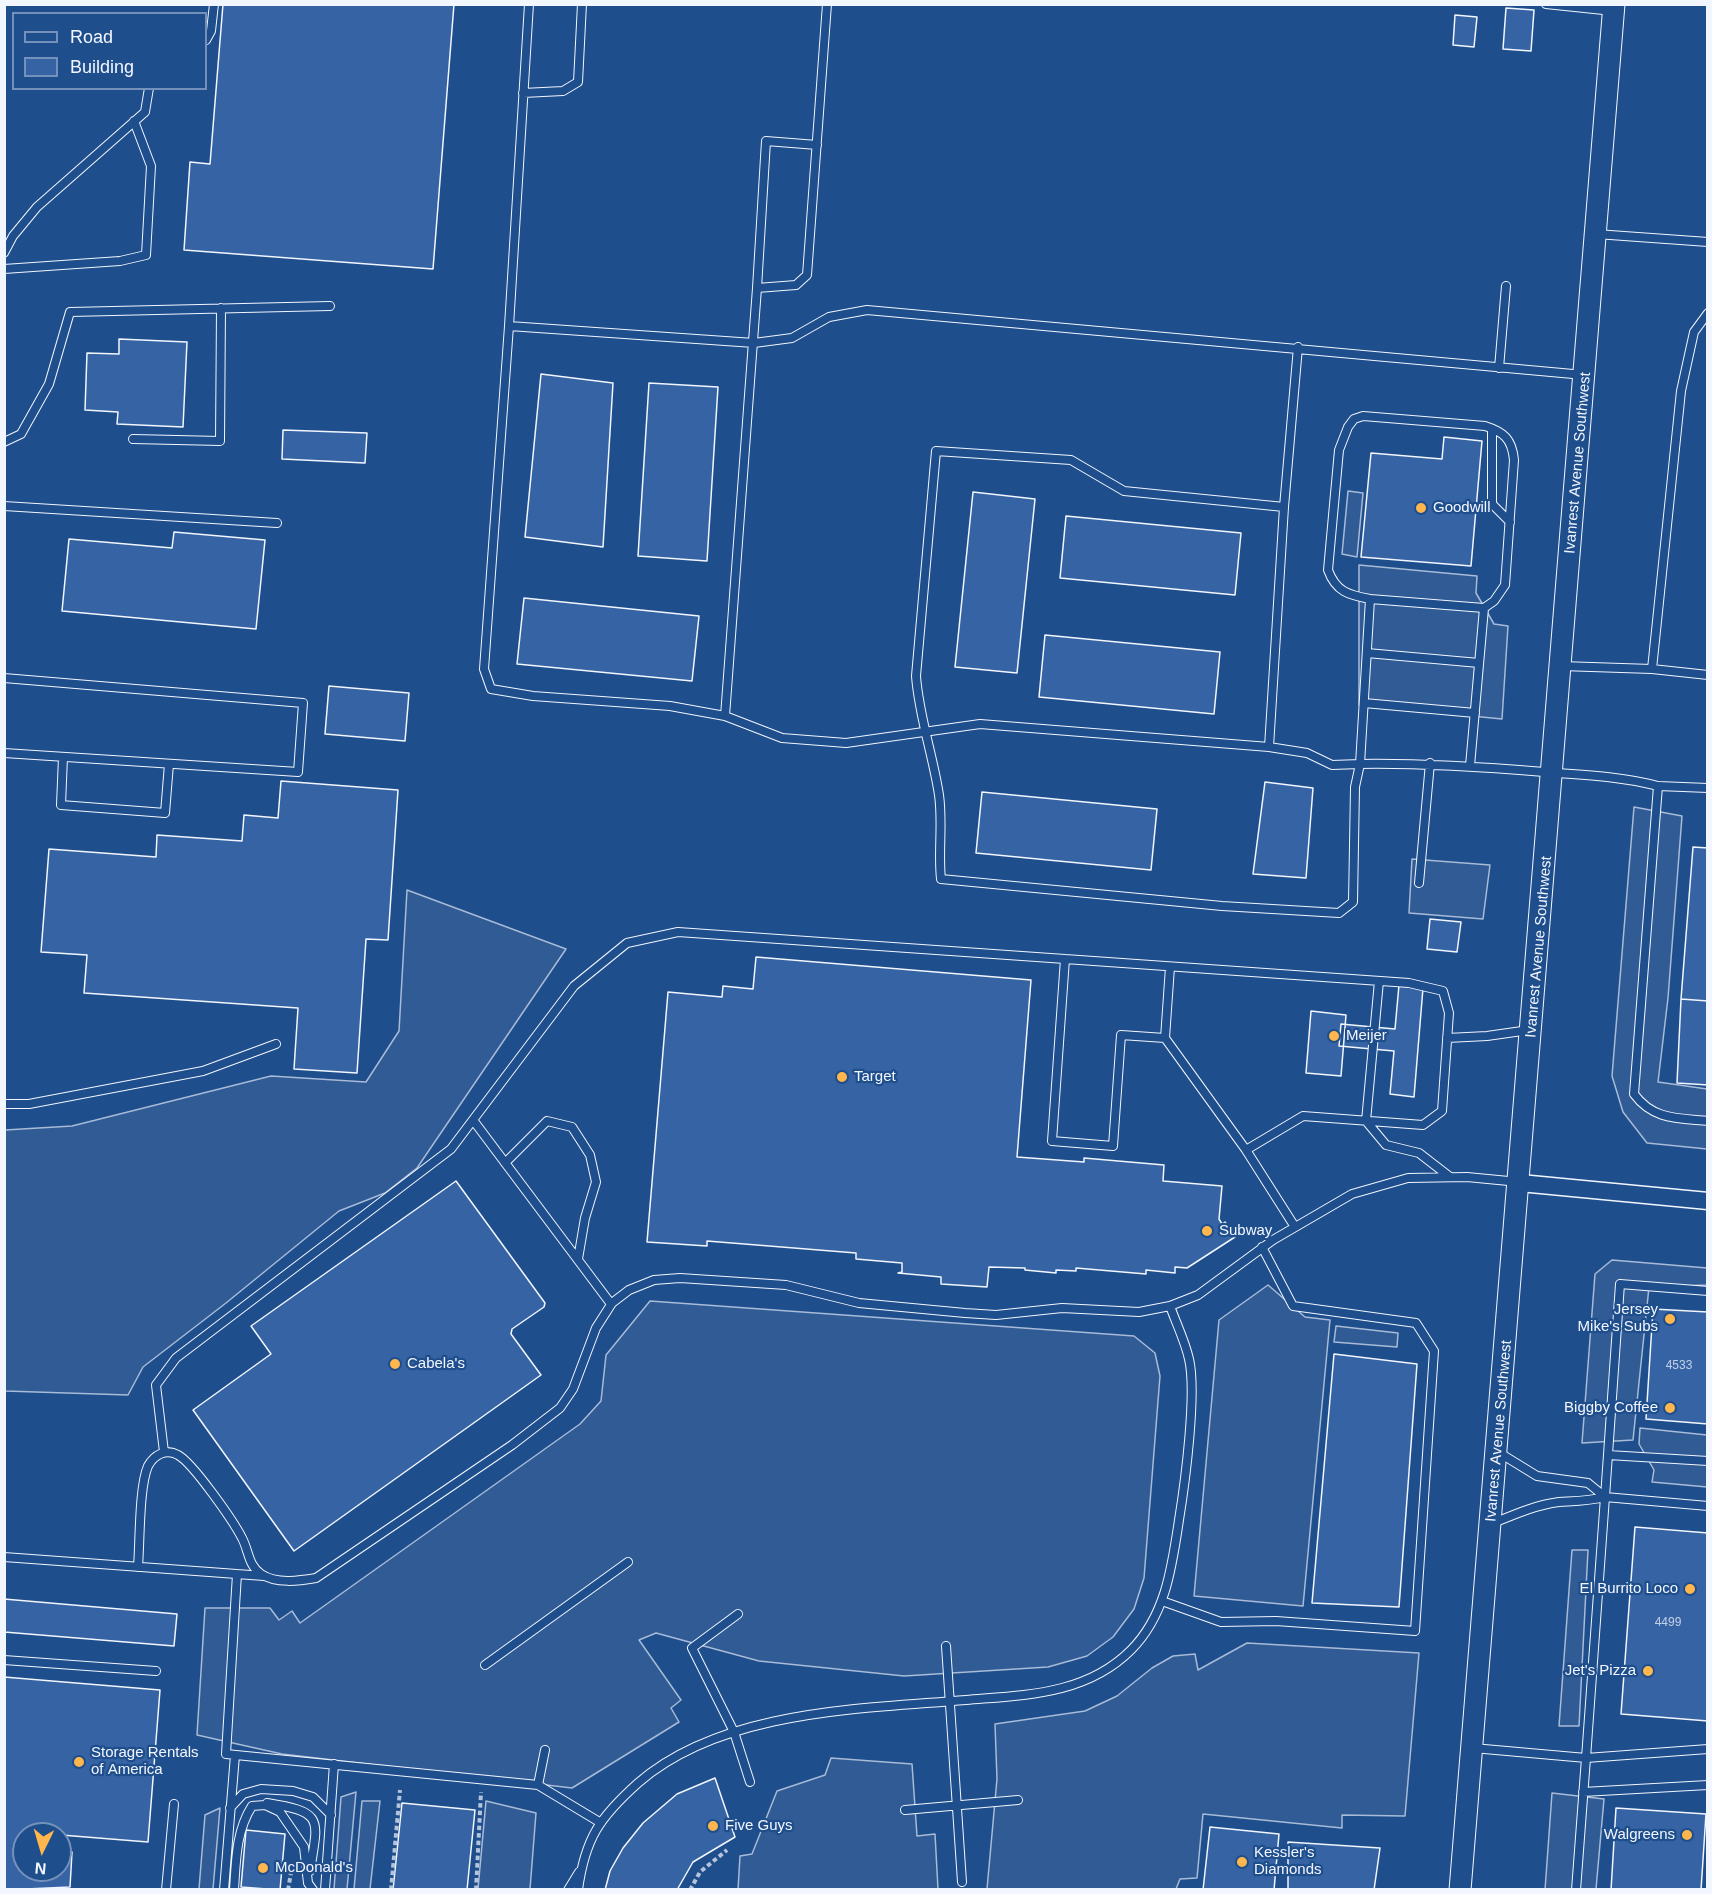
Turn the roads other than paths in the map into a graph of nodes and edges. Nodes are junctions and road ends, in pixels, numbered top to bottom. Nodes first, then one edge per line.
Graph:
1 (214, 4) edge
2 (529, 4) edge
3 (582, 4) edge
4 (827, 4) edge
5 (1546, 4) edge
6 (1614, 8) edge
7 (207, 38) edge
8 (149, 90) edge
9 (523, 93) junction
10 (134, 121) junction
11 (817, 145) junction
12 (1596, 234) junction
13 (1707, 242) edge
14 (4, 253) edge
15 (4, 269) edge
16 (1506, 286) dead end
17 (757, 288) junction
18 (330, 306) dead end
19 (221, 308) junction
20 (1707, 313) edge
21 (509, 326) junction
22 (754, 343) junction
23 (1298, 347) junction
24 (1499, 368) junction
25 (1585, 375) junction
26 (1492, 429) junction
27 (133, 439) dead end
28 (4, 442) edge
29 (4, 506) edge
30 (1284, 507) junction
31 (1510, 522) junction
32 (277, 523) dead end
33 (1370, 599) junction
34 (1484, 608) junction
35 (1367, 653) junction
36 (1479, 663) junction
37 (1562, 666) junction
38 (1652, 669) junction
39 (1707, 675) edge
40 (4, 678) edge
41 (1364, 703) junction
42 (1475, 713) junction
43 (725, 716) junction
44 (925, 732) junction
45 (1269, 747) junction
46 (4, 753) edge
47 (63, 757) junction
48 (1430, 763) junction
49 (170, 764) junction
50 (1360, 764) junction
51 (1470, 766) junction
52 (1553, 773) junction
53 (1658, 786) junction
54 (1707, 788) edge
55 (1419, 883) dead end
56 (1065, 959) junction
57 (1170, 967) junction
58 (1378, 981) junction
59 (1532, 1030) junction
60 (1165, 1038) junction
61 (1447, 1038) junction
62 (276, 1044) dead end
63 (4, 1104) edge
64 (473, 1120) junction
65 (1366, 1121) junction
66 (1707, 1121) edge
67 (1246, 1150) junction
68 (505, 1163) junction
69 (1451, 1177) junction
70 (1520, 1183) junction
71 (1707, 1201) edge
72 (1295, 1227) junction
73 (1262, 1247) junction
74 (578, 1259) junction
75 (1707, 1291) edge
76 (611, 1304) junction
77 (1170, 1306) junction
78 (164, 1452) junction
79 (1497, 1452) junction
80 (1608, 1455) junction
81 (1707, 1461) edge
82 (1605, 1497) junction
83 (1707, 1506) edge
84 (1491, 1524) junction
85 (4, 1557) edge
86 (628, 1563) dead end
87 (138, 1567) junction
88 (237, 1574) junction
89 (267, 1576) junction
90 (1162, 1601) junction
91 (738, 1614) dead end
92 (946, 1646) dead end
93 (4, 1659) edge
94 (484, 1665) dead end
95 (156, 1671) dead end
96 (950, 1701) junction
97 (734, 1732) junction
98 (1472, 1748) junction
99 (1707, 1749) edge
100 (545, 1750) dead end
101 (234, 1755) junction
102 (1586, 1758) junction
103 (334, 1764) junction
104 (750, 1782) dead end
105 (538, 1785) junction
106 (1707, 1785) edge
107 (1583, 1792) junction
108 (1018, 1800) dead end
109 (174, 1804) dead end
110 (957, 1805) junction
111 (252, 1806) junction
112 (230, 1808) junction
113 (905, 1810) dead end
114 (331, 1815) junction
115 (601, 1823) junction
116 (581, 1869) junction
117 (310, 1886) edge
118 (962, 1887) edge
119 (166, 1890) edge
120 (224, 1890) edge
121 (234, 1890) edge
122 (325, 1890) edge
123 (568, 1890) edge
124 (578, 1890) edge
125 (1460, 1890) edge
126 (1576, 1890) edge

1 - 7 lane
2 - 9 lane
3 - 9 lane
4 - 11 lane
5 - 6 lane
6 - 12 street, Ivanrest Avenue Southwest
8 - 10 lane
9 - 21 lane
10 - 14 lane
10 - 15 lane
11 - 17 lane
11 - 17 lane
12 - 13 lane
12 - 25 street, Ivanrest Avenue Southwest
16 - 24 lane
17 - 22 lane
18 - 19 lane
19 - 27 lane
19 - 28 lane
20 - 38 lane
21 - 22 lane
21 - 43 lane
22 - 23 lane
22 - 43 lane
23 - 24 lane
23 - 30 lane
24 - 25 lane
25 - 37 street, Ivanrest Avenue Southwest
26 - 31 lane
26 - 31 lane
26 - 33 lane
29 - 32 lane
30 - 44 lane
30 - 45 lane
31 - 34 lane
33 - 34 lane
33 - 35 lane
34 - 36 lane
35 - 36 lane
35 - 41 lane
36 - 42 lane
37 - 38 lane
37 - 52 street, Ivanrest Avenue Southwest
38 - 39 lane
40 - 49 lane
41 - 42 lane
41 - 50 lane
42 - 51 lane
43 - 44 lane
44 - 45 lane
44 - 50 lane
45 - 50 lane
46 - 47 lane
47 - 49 lane
47 - 49 lane
48 - 50 lane
48 - 51 lane
48 - 55 lane
51 - 52 lane
52 - 53 lane
52 - 59 street, Ivanrest Avenue Southwest
53 - 54 lane
53 - 66 lane
56 - 57 lane
56 - 60 lane
56 - 64 lane
57 - 58 lane
57 - 60 lane
58 - 61 lane
58 - 65 lane
59 - 61 lane
59 - 70 street, Ivanrest Avenue Southwest
60 - 67 lane
61 - 65 lane
62 - 63 lane
64 - 68 lane
64 - 78 lane
65 - 67 lane
65 - 69 lane
67 - 72 lane
68 - 74 lane
68 - 74 lane
69 - 70 lane
69 - 72 lane
70 - 71 street
70 - 79 street, Ivanrest Avenue Southwest
72 - 73 lane
73 - 77 lane
73 - 90 lane
74 - 76 lane
75 - 80 lane
76 - 77 lane
76 - 89 lane
77 - 90 lane
78 - 87 lane
78 - 89 lane
79 - 82 lane
79 - 84 street, Ivanrest Avenue Southwest
80 - 81 lane
80 - 82 lane
82 - 83 lane
82 - 84 lane
82 - 102 lane
84 - 98 street, Ivanrest Avenue Southwest
85 - 87 lane
86 - 94 lane
87 - 88 lane
88 - 89 lane
88 - 101 lane
90 - 96 lane
91 - 97 lane
92 - 96 lane
93 - 95 lane
96 - 97 lane
96 - 110 lane
97 - 104 lane
97 - 115 lane
98 - 102 lane
98 - 125 street, Ivanrest Avenue Southwest
99 - 102 lane
100 - 105 lane
101 - 103 lane
101 - 112 lane
102 - 107 lane
103 - 105 lane
103 - 114 lane
105 - 115 lane
106 - 107 lane
107 - 126 lane
108 - 110 lane
109 - 119 lane
110 - 113 lane
110 - 118 lane
111 - 117 lane
111 - 117 lane
111 - 121 lane
112 - 114 lane
112 - 120 lane
114 - 122 lane
115 - 116 lane
116 - 123 lane
116 - 124 lane

